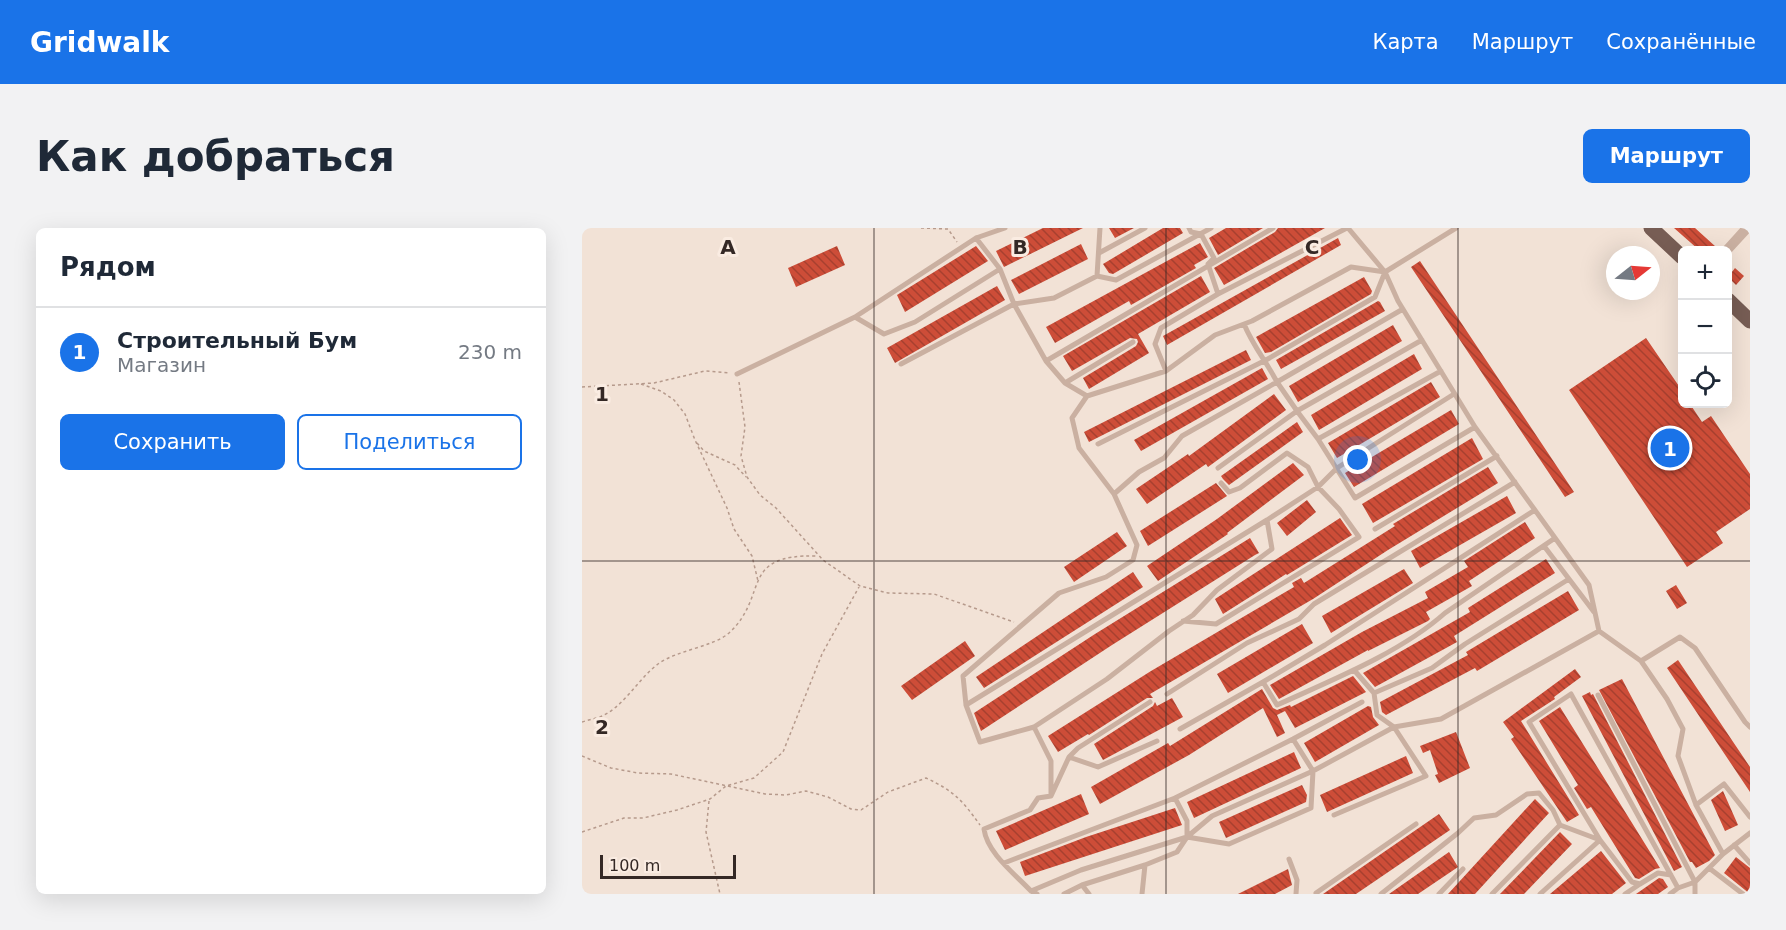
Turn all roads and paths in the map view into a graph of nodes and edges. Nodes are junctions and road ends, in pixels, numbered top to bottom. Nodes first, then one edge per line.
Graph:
1 (921, 228) edge
2 (1005, 228) edge
3 (1100, 228) edge
4 (1145, 228) edge
5 (1189, 228) edge
6 (1211, 228) edge
7 (1273, 228) edge
8 (1347, 228) edge
9 (1456, 228) edge
10 (1651, 228) edge
11 (1747, 228) edge
12 (1201, 234) junction
13 (976, 237) junction
14 (1731, 246) edge
15 (961, 247) junction
16 (1678, 252) edge
17 (1099, 253) junction
18 (1208, 264) junction
19 (1000, 269) junction
20 (1385, 272) junction
21 (1097, 276) junction
22 (1218, 294) junction
23 (1014, 304) junction
24 (1732, 304) edge
25 (1403, 309) junction
26 (855, 317) junction
27 (1750, 321) edge
28 (1244, 324) junction
29 (1422, 340) junction
30 (1133, 342) dead end
31 (1266, 360) junction
32 (1046, 361) junction
33 (901, 364) dead end
34 (1166, 371) junction
35 (1441, 371) junction
36 (737, 374) junction
37 (1065, 382) junction
38 (1277, 382) junction
39 (640, 384) junction
40 (582, 387) edge
41 (1454, 394) junction
42 (1087, 396) junction
43 (1298, 411) junction
44 (1475, 427) junction
45 (1318, 439) junction
46 (695, 440) junction
47 (1098, 444) dead end
48 (1497, 456) junction
49 (1218, 468) dead end
50 (1338, 468) junction
51 (747, 477) junction
52 (1515, 482) junction
53 (1221, 483) dead end
54 (1318, 487) junction
55 (1114, 494) junction
56 (1535, 510) junction
57 (1267, 520) junction
58 (1375, 529) dead end
59 (1555, 538) junction
60 (1544, 546) junction
61 (819, 556) junction
62 (1569, 579) junction
63 (758, 581) junction
64 (860, 586) junction
65 (1595, 614) junction
66 (1183, 621) junction
67 (1022, 625) junction
68 (1599, 631) junction
69 (1641, 661) junction
70 (1354, 670) junction
71 (1263, 682) junction
72 (1374, 693) junction
73 (1167, 694) dead end
74 (1598, 695) dead end
75 (1150, 702) dead end
76 (1362, 702) dead end
77 (966, 705) junction
78 (582, 722) edge
79 (1750, 726) edge
80 (1034, 727) junction
81 (1394, 727) junction
82 (1180, 729) dead end
83 (1293, 739) junction
84 (1157, 741) dead end
85 (582, 756) edge
86 (1069, 757) junction
87 (1313, 771) junction
88 (726, 786) junction
89 (1051, 796) junction
90 (1175, 798) junction
91 (710, 799) junction
92 (1696, 805) junction
93 (1334, 815) dead end
94 (1750, 817) edge
95 (1416, 824) dead end
96 (1560, 825) junction
97 (984, 829) junction
98 (582, 832) edge
99 (1750, 833) edge
100 (1187, 837) junction
101 (1600, 840) junction
102 (1734, 845) junction
103 (1722, 854) junction
104 (1289, 859) dead end
105 (1004, 863) junction
106 (1750, 863) edge
107 (1145, 865) junction
108 (1709, 868) junction
109 (1463, 869) dead end
110 (1671, 875) junction
111 (1695, 882) junction
112 (1640, 884) junction
113 (1082, 885) junction
114 (1678, 888) junction
115 (1034, 893) edge
116 (720, 894) edge
117 (1064, 894) edge
118 (1089, 894) edge
119 (1142, 894) edge
120 (1296, 894) edge
121 (1317, 894) edge
122 (1381, 894) edge
123 (1439, 894) edge
124 (1492, 894) edge
125 (1540, 894) edge
126 (1624, 894) edge
127 (1670, 894) edge
128 (1695, 894) edge
129 (1743, 894) edge

1 - 15 path
2 - 13 lane
3 - 17 lane
4 - 17 lane
5 - 12 lane
6 - 12 lane
7 - 18 lane
8 - 20 lane
8 - 22 lane
9 - 20 lane
10 - 16 main road
11 - 14 street
12 - 18 lane
12 - 21 lane
13 - 15 lane
13 - 19 lane
15 - 26 lane
17 - 21 lane
18 - 22 lane
18 - 32 lane
19 - 23 lane
19 - 26 lane
20 - 25 lane
20 - 28 lane
20 - 31 lane
21 - 23 lane
22 - 34 lane
23 - 32 lane
23 - 33 lane
24 - 27 main road
25 - 29 lane
25 - 38 lane
26 - 36 lane
28 - 31 lane
28 - 34 lane
29 - 35 lane
29 - 43 lane
30 - 37 lane
31 - 38 lane
31 - 47 lane
32 - 37 lane
34 - 42 lane
35 - 41 lane
35 - 45 lane
36 - 39 path
36 - 51 path
37 - 42 lane
38 - 43 lane
38 - 55 lane
39 - 40 path
39 - 46 path
41 - 44 lane
41 - 50 lane
42 - 55 lane
43 - 45 lane
43 - 49 lane
44 - 48 lane
44 - 50 lane
45 - 50 lane
46 - 51 path
46 - 63 path
48 - 52 lane
48 - 58 lane
50 - 54 lane
51 - 61 path
52 - 56 lane
52 - 73 lane
53 - 54 lane
54 - 57 lane
54 - 66 lane
55 - 67 lane
56 - 59 lane
56 - 71 lane
57 - 66 lane
57 - 77 lane
59 - 60 lane
59 - 65 lane
60 - 62 lane
60 - 70 lane
61 - 63 path
61 - 64 path
62 - 65 lane
62 - 72 lane
63 - 78 path
64 - 67 path
64 - 88 path
65 - 68 lane
66 - 80 lane
67 - 77 lane
68 - 69 lane
68 - 81 lane
69 - 79 lane
69 - 92 lane
70 - 71 lane
70 - 72 lane
71 - 82 lane
72 - 81 lane
74 - 111 lane
75 - 86 lane
76 - 83 lane
77 - 80 lane
80 - 89 lane
81 - 87 lane
81 - 93 lane
83 - 87 lane
83 - 90 lane
84 - 86 lane
85 - 88 path
86 - 89 lane
87 - 100 lane
87 - 100 lane
88 - 91 path
88 - 97 path
89 - 97 lane
90 - 100 lane
90 - 105 lane
91 - 98 path
91 - 116 path
92 - 94 lane
92 - 103 lane
95 - 121 lane
96 - 101 lane
96 - 122 lane
96 - 124 lane
97 - 105 lane
99 - 102 lane
100 - 107 lane
100 - 115 lane
101 - 110 lane
101 - 112 lane
101 - 125 lane
102 - 103 lane
102 - 106 lane
103 - 108 lane
104 - 120 lane
105 - 115 lane
107 - 113 lane
107 - 119 lane
108 - 111 lane
108 - 129 lane
109 - 123 lane
110 - 112 lane
110 - 114 lane
111 - 114 lane
111 - 128 lane
112 - 126 lane
113 - 117 lane
113 - 118 lane
114 - 127 lane

